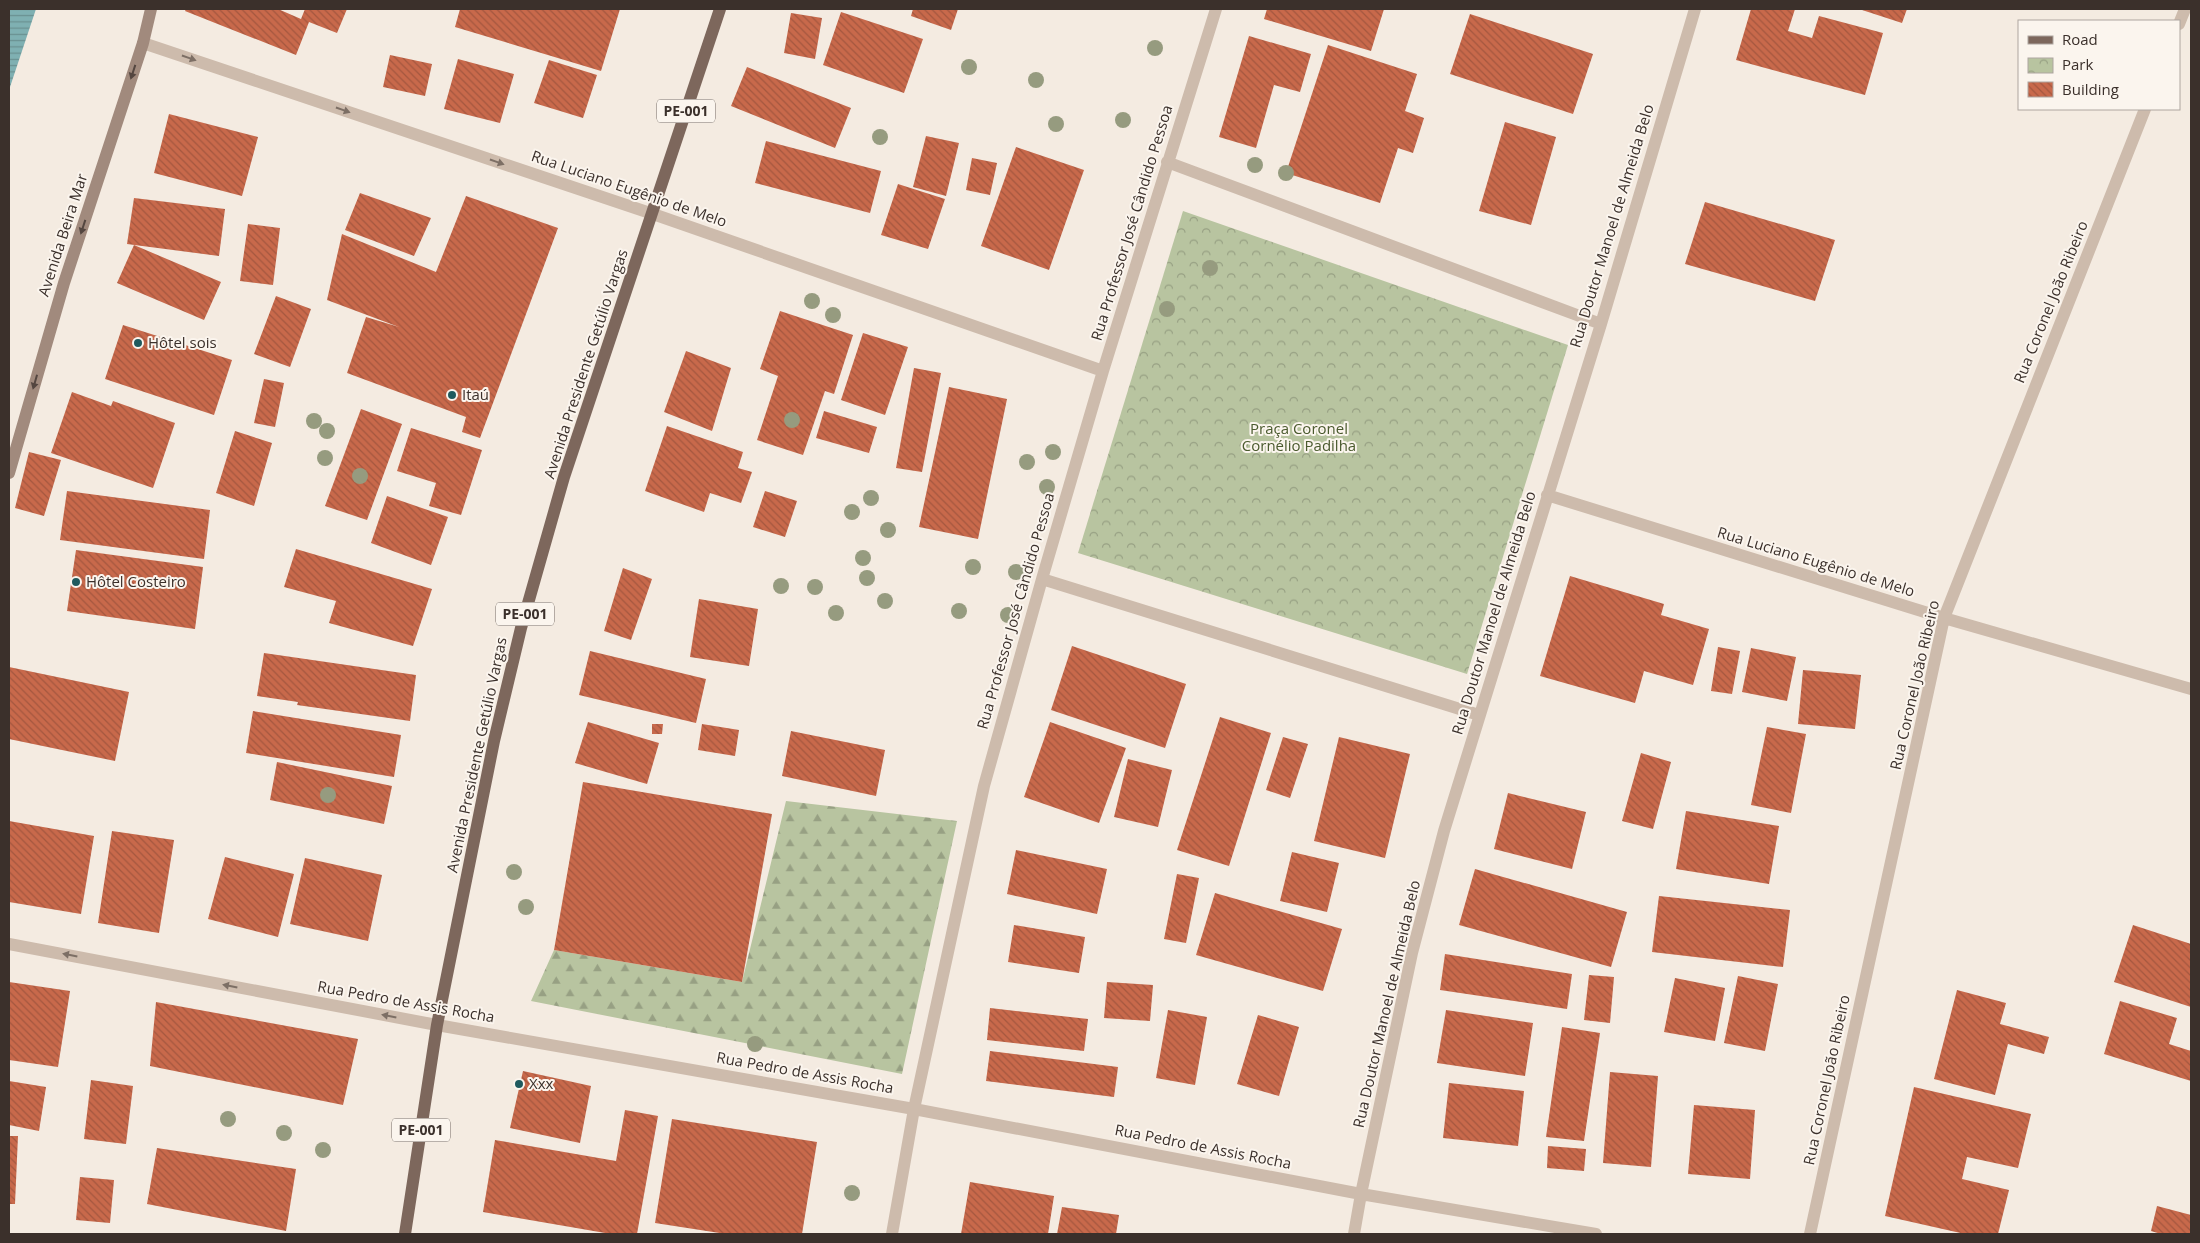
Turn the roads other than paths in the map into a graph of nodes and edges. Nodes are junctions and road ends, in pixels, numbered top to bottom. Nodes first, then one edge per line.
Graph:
1 (152, 9) edge
2 (720, 9) edge
3 (1216, 9) edge
4 (1695, 9) edge
5 (2185, 9) edge
6 (2180, 22) edge
7 (143, 43) junction
8 (2145, 110) edge
9 (1167, 162) junction
10 (653, 214) junction
11 (1600, 324) junction
12 (1103, 371) junction
13 (9, 473) edge
14 (1547, 495) junction
15 (1042, 579) junction
16 (1944, 618) junction
17 (2191, 689) edge
18 (1479, 715) junction
19 (9, 944) edge
20 (437, 1025) junction
21 (914, 1109) junction
22 (1361, 1194) junction
23 (405, 1234) edge
24 (892, 1234) edge
25 (1354, 1234) edge
26 (1596, 1234) edge
27 (1810, 1234) edge

1 - 7 main road, Avenida Beira Mar
2 - 10 main road, Avenida Presidente Getúlio Vargas / PE-001
3 - 9 street, Rua Professor José Cândido Pessoa
4 - 11 street, Rua Doutor Manoel de Almeida Belo
5 - 6 street
7 -> 10 street, Rua Luciano Eugênio de Melo
7 -> 13 main road, Avenida Beira Mar
8 - 16 street, Rua Coronel João Ribeiro
9 - 11 street
9 - 12 street, Rua Professor José Cândido Pessoa
10 - 12 street, Rua Luciano Eugênio de Melo
10 - 20 main road, Avenida Presidente Getúlio Vargas / PE-001
11 - 14 street, Rua Doutor Manoel de Almeida Belo
12 - 15 street, Rua Professor José Cândido Pessoa
14 - 16 street, Rua Luciano Eugênio de Melo
14 - 18 street, Rua Doutor Manoel de Almeida Belo
15 - 18 street
15 - 21 street, Rua Professor José Cândido Pessoa
16 - 17 street, Rua Luciano Eugênio de Melo
16 - 27 street, Rua Coronel João Ribeiro
18 - 22 street, Rua Doutor Manoel de Almeida Belo
20 -> 19 street, Rua Pedro de Assis Rocha
20 - 21 street, Rua Pedro de Assis Rocha
20 - 23 main road, Avenida Presidente Getúlio Vargas / PE-001
21 - 22 street, Rua Pedro de Assis Rocha
21 - 24 street, Rua Professor José Cândido Pessoa
22 - 25 street, Rua Doutor Manoel de Almeida Belo
22 - 26 street, Rua Pedro de Assis Rocha

